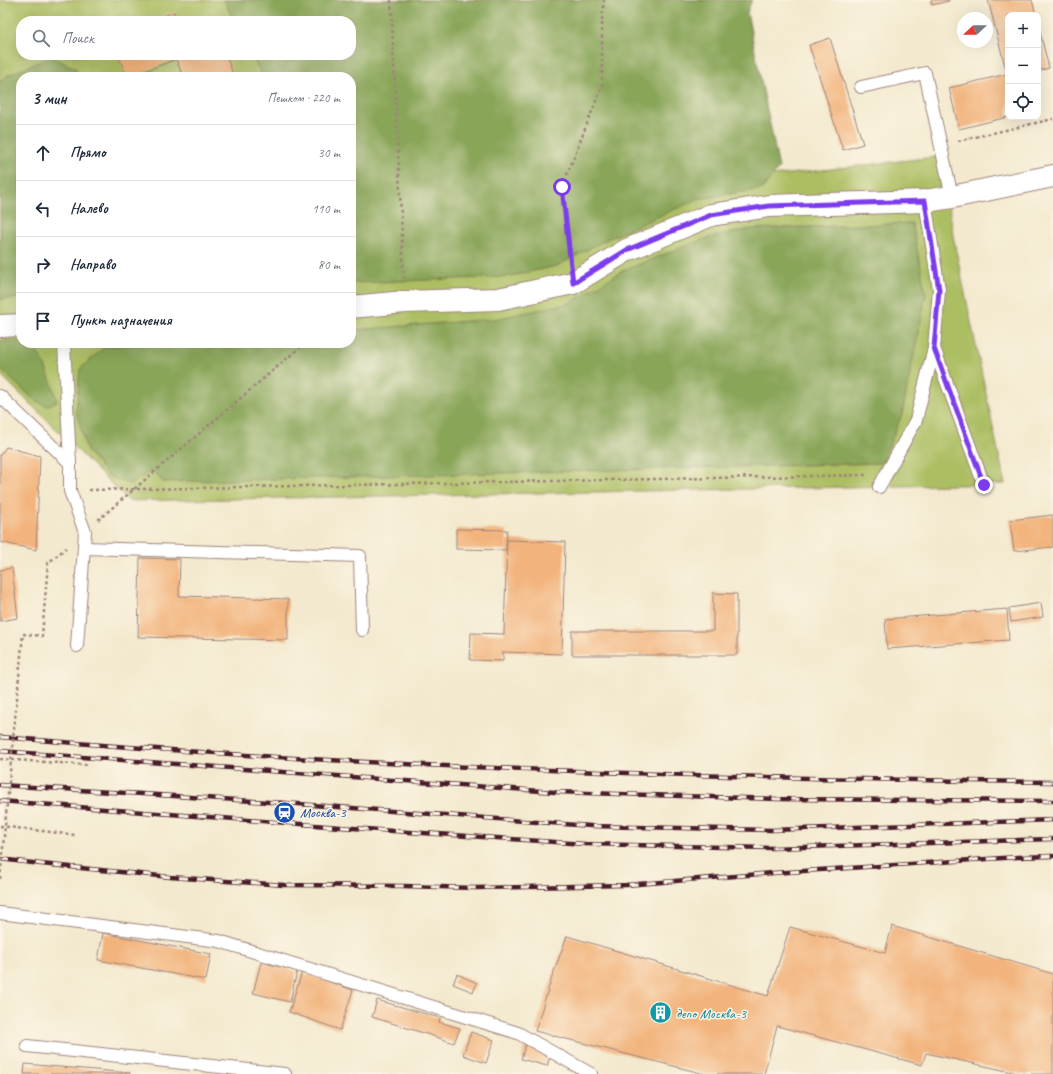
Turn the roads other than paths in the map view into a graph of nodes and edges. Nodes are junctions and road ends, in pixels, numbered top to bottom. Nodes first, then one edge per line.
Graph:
1 (861, 87) dead end
2 (1053, 176) edge
3 (952, 197) junction
4 (925, 201) junction
5 (356, 307) edge
6 (16, 325) edge
7 (0, 326) edge
8 (64, 348) edge
9 (934, 348) junction
10 (0, 396) edge
11 (70, 463) junction
12 (984, 485) dead end
13 (879, 487) dead end
14 (84, 548) junction
15 (362, 630) dead end
16 (77, 646) dead end
17 (0, 913) edge
18 (27, 1046) dead end
19 (285, 1074) edge
20 (591, 1074) edge

1 - 3 lane
2 - 3 street
3 - 4 street
4 - 5 street
4 - 9 lane
6 - 7 street
8 - 11 lane
9 - 12 lane
9 - 13 lane
10 - 11 lane
11 - 14 lane
14 - 15 lane
14 - 16 lane
17 - 20 lane
18 - 19 lane

